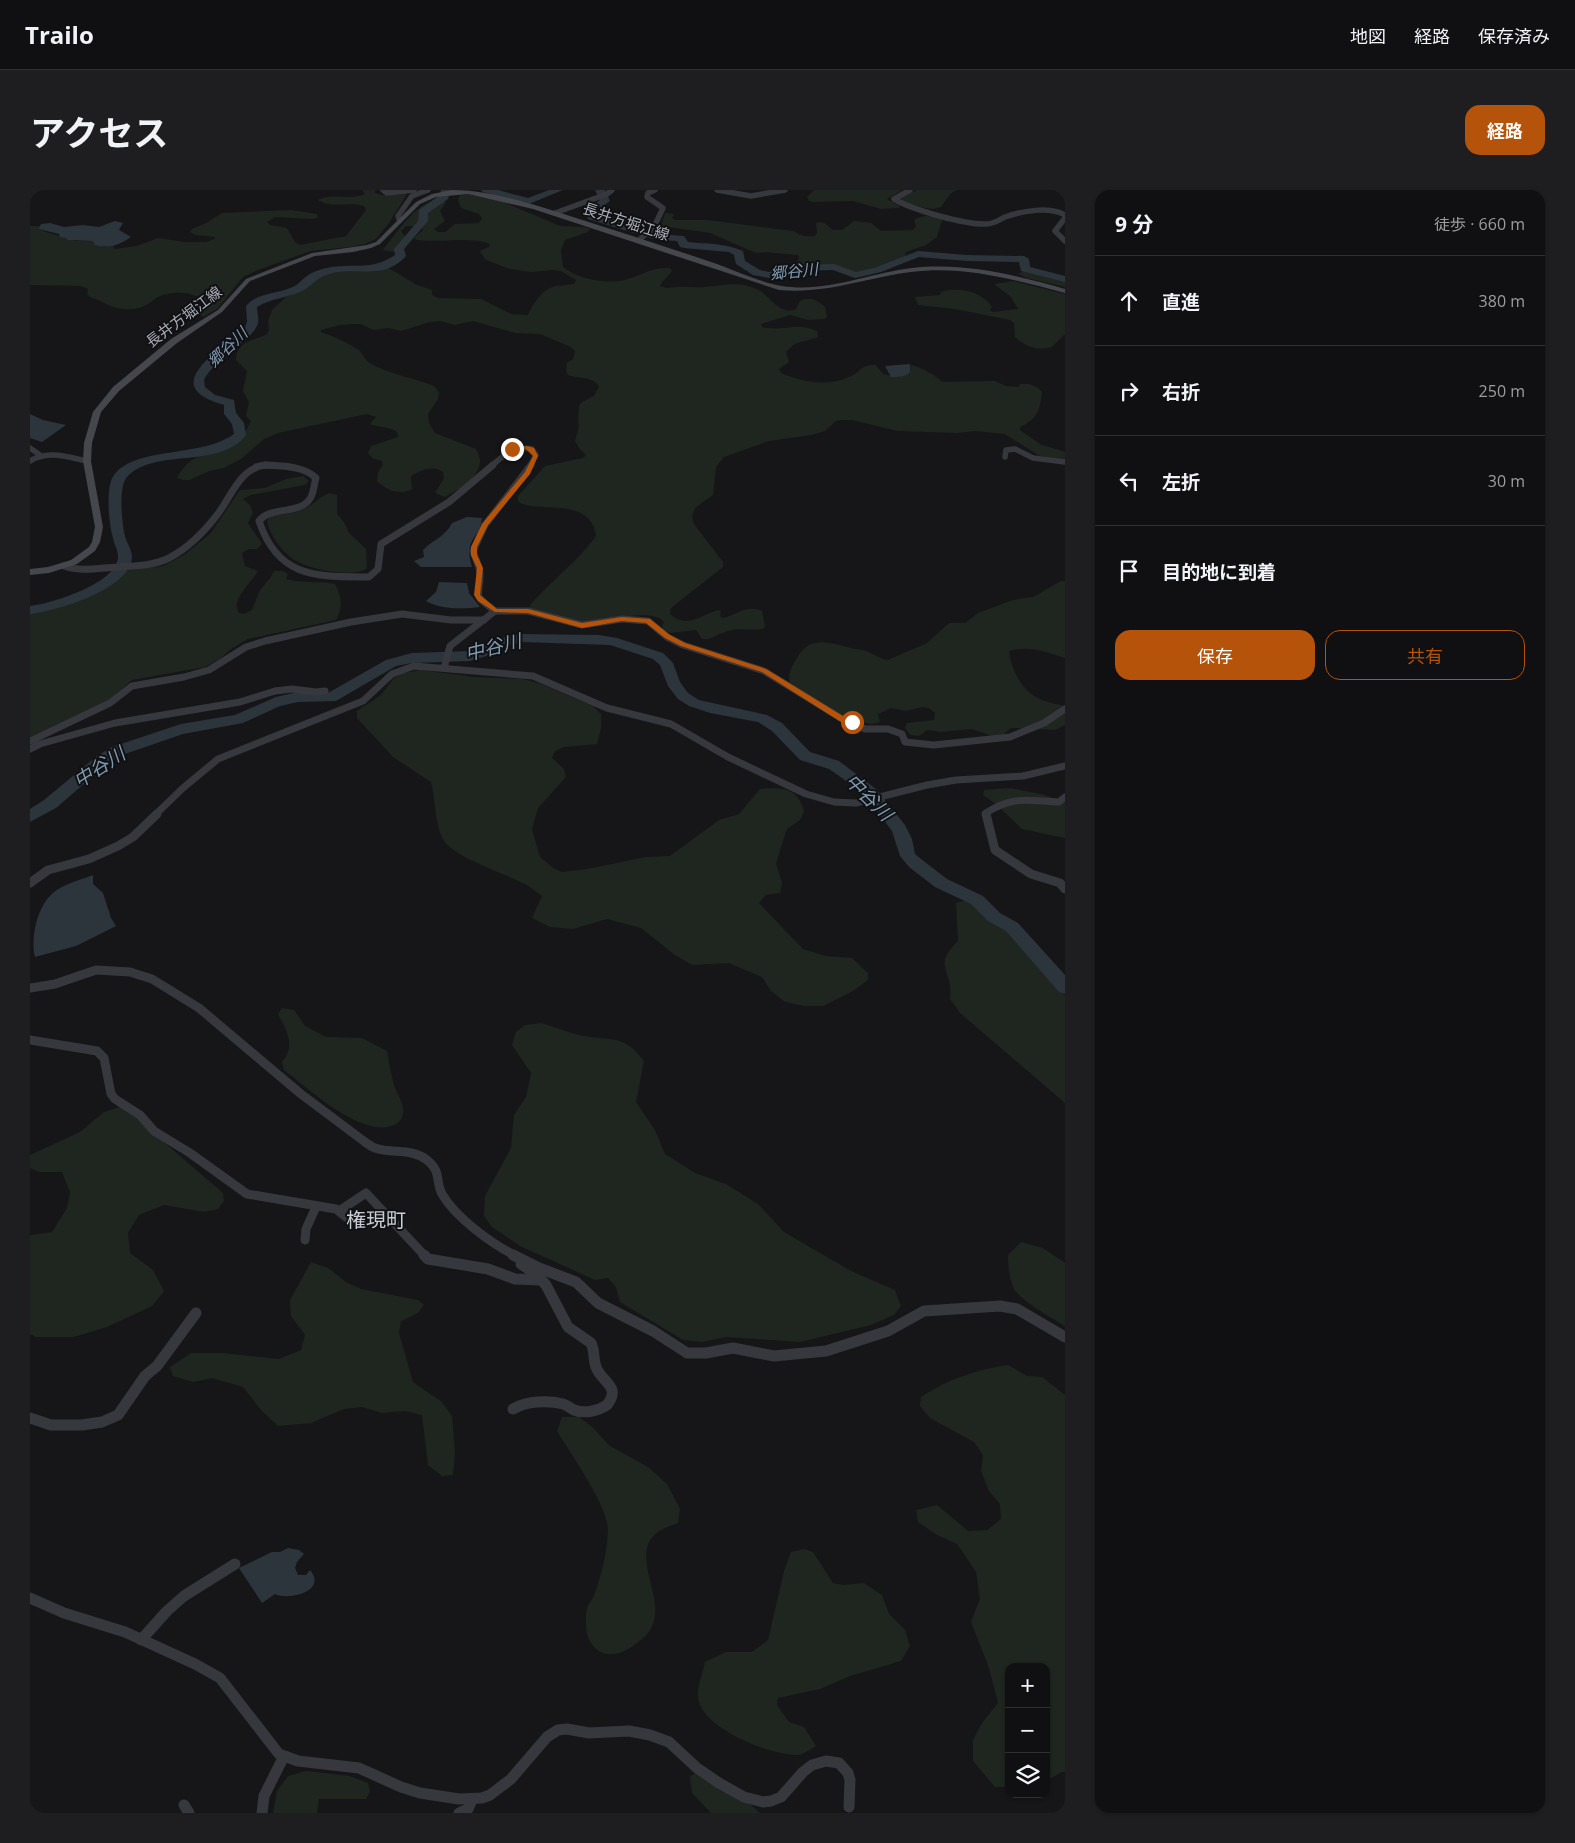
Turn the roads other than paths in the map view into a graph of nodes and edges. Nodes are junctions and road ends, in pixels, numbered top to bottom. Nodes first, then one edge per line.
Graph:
1 (383, 190) edge
2 (414, 190) edge
3 (428, 190) edge
4 (655, 190) edge
5 (717, 190) edge
6 (785, 190) edge
7 (910, 190) edge
8 (457, 191) edge
9 (610, 192) edge
10 (555, 213) junction
11 (1065, 216) edge
12 (400, 219) junction
13 (639, 240) junction
14 (1065, 241) edge
15 (1065, 291) edge
16 (30, 448) edge
17 (40, 455) junction
18 (1005, 457) dead end
19 (30, 461) edge
20 (87, 461) junction
21 (1065, 462) edge
22 (64, 566) junction
23 (120, 567) joint
24 (30, 572) edge
25 (495, 610) junction
26 (484, 620) junction
27 (445, 665) junction
28 (325, 691) dead end
29 (1065, 709) edge
30 (30, 741) edge
31 (30, 749) edge
32 (1064, 769) edge
33 (1065, 797) edge
34 (30, 882) edge
35 (1065, 889) edge
36 (30, 988) edge
37 (31, 1041) edge
38 (316, 1207) junction
39 (339, 1211) junction
40 (351, 1221) dead end
41 (305, 1240) dead end
42 (514, 1256) junction
43 (541, 1280) junction
44 (196, 1313) dead end
45 (1065, 1337) edge
46 (612, 1390) joint
47 (513, 1409) dead end
48 (30, 1418) edge
49 (235, 1564) dead end
50 (30, 1598) edge
51 (141, 1640) junction
52 (284, 1756) junction
53 (472, 1800) junction
54 (849, 1807) dead end
55 (262, 1813) edge
56 (459, 1813) edge

1 - 2 street
3 - 12 street
4 - 13 street
5 - 6 street
7 - 11 street
8 - 10 main road, 長井方堀江線
8 - 12 main road, 長井方堀江線
9 - 10 street
10 - 13 main road, 長井方堀江線
11 - 14 street
12 - 20 main road, 長井方堀江線
13 - 15 main road, 長井方堀江線
16 - 17 street
17 - 19 street
17 - 20 street
18 - 21 street
20 - 22 main road, 長井方堀江線
22 - 23 street
22 - 24 main road, 長井方堀江線
23 - 25 street
25 - 26 street
25 - 29 street
26 - 27 street
26 - 30 street
27 - 32 street
27 - 34 street
28 - 31 street
33 - 35 street
36 - 42 street
37 - 38 street
38 - 39 street
38 - 41 street
39 - 40 street
39 - 43 street
42 - 43 street
42 - 45 street
43 - 46 street
44 - 48 street
46 - 47 street
49 - 51 street
50 - 51 street
51 - 52 street
52 - 53 street
52 - 55 street
53 - 54 street
53 - 56 street

